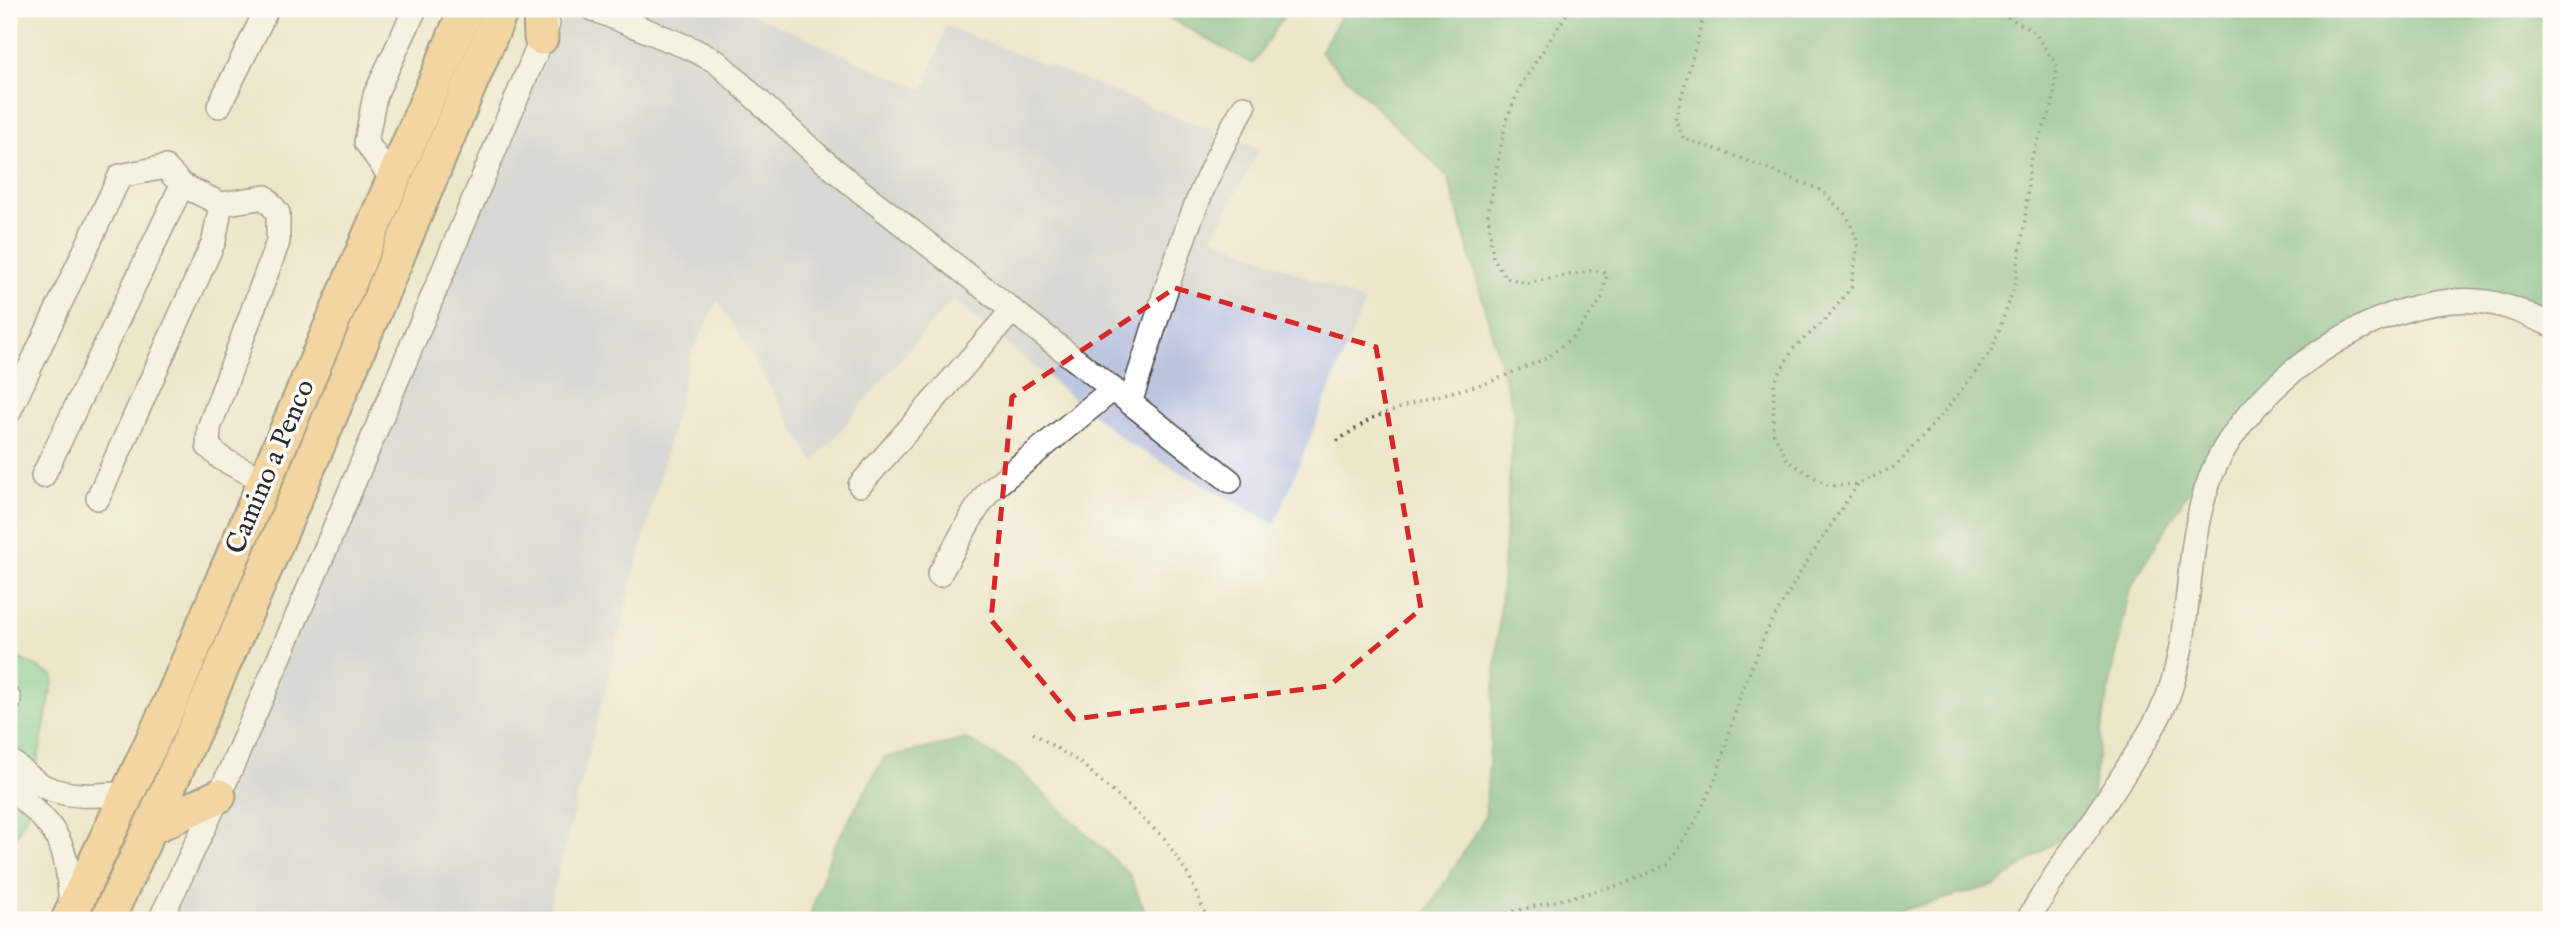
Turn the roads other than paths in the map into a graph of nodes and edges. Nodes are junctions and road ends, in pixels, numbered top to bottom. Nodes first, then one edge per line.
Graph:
1 (267, 9) edge
2 (415, 9) edge
3 (466, 9) edge
4 (502, 9) edge
5 (593, 9) edge
6 (545, 18) edge
7 (219, 106) dead end
8 (1244, 107) dead end
9 (393, 181) junction
10 (182, 186) junction
11 (221, 204) junction
12 (1012, 311) junction
13 (2551, 325) edge
14 (1122, 396) junction
15 (9, 412) edge
16 (43, 476) dead end
17 (265, 481) junction
18 (1230, 481) dead end
19 (860, 485) dead end
20 (98, 498) dead end
21 (939, 575) dead end
22 (9, 760) edge
23 (9, 788) edge
24 (128, 793) junction
25 (219, 796) junction
26 (150, 828) junction
27 (70, 916) edge
28 (107, 920) edge
29 (160, 920) edge
30 (2028, 920) edge

1 - 7 street
2 - 9 street
3 - 9 highway, Camino a Penco
4 - 26 highway, Camino a Penco
5 - 12 street
6 - 25 street
8 - 14 street
9 - 17 highway, Camino a Penco
10 - 11 street
10 - 15 street
10 - 16 street
11 - 17 street
11 - 20 street
12 - 14 street
12 - 19 street
13 - 30 street
14 - 18 street
14 - 21 street
17 - 24 highway, Camino a Penco
22 - 24 street
23 - 27 street
24 - 27 highway, Camino a Penco
25 - 26 highway
25 - 29 street
26 - 28 highway, Camino a Penco

